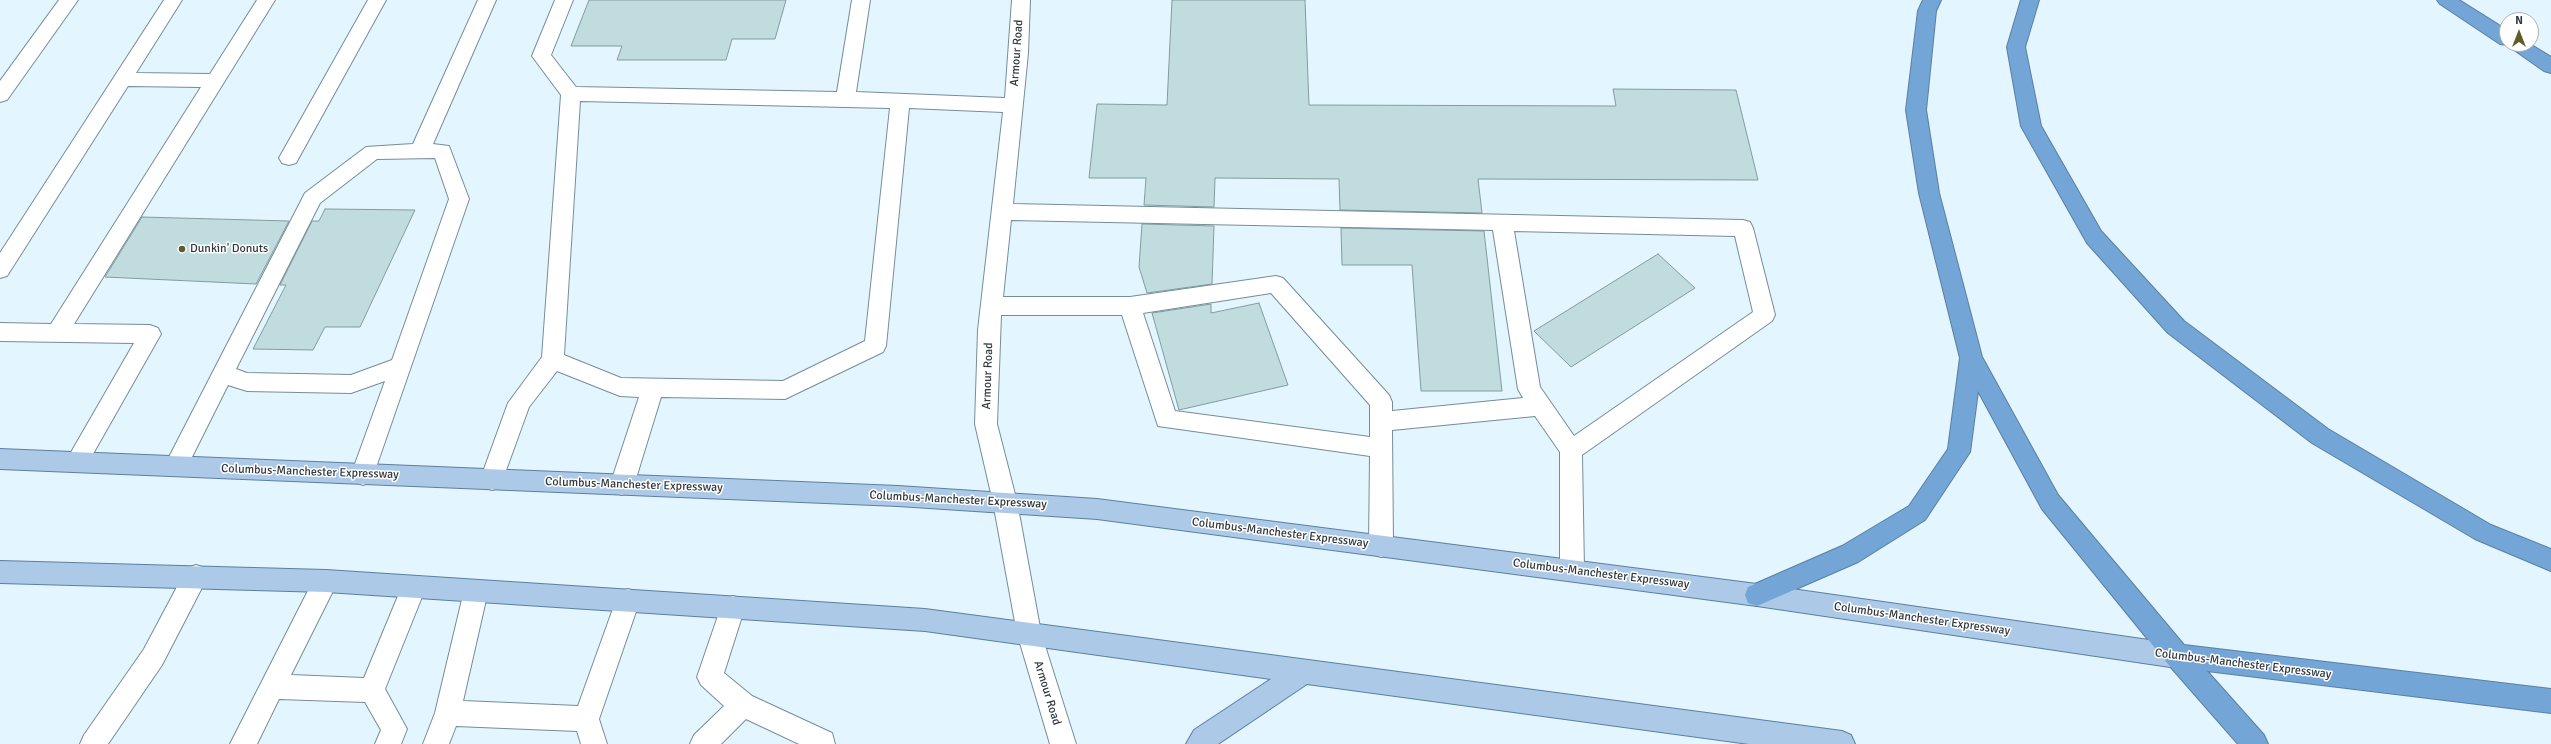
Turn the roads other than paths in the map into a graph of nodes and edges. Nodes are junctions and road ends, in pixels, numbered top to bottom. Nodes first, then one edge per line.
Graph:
1 (69, 0) edge
2 (173, 0) edge
3 (266, 0) edge
4 (377, 0) edge
5 (487, 0) edge
6 (564, 0) edge
7 (861, 0) edge
8 (1021, 0) edge
9 (1932, 0) edge
10 (2030, 0) edge
11 (2446, 0) edge
12 (2499, 33) edge
13 (2529, 52) edge
14 (2551, 66) edge
15 (122, 79) junction
16 (215, 81) junction
17 (571, 94) junction
18 (0, 95) edge
19 (845, 99) junction
20 (900, 101) junction
21 (1013, 105) junction
22 (420, 151) junction
23 (289, 158) dead end
24 (1002, 212) junction
25 (1502, 223) junction
26 (0, 270) edge
27 (992, 306) junction
28 (1130, 306) junction
29 (0, 332) edge
30 (57, 333) junction
31 (1971, 358) junction
32 (552, 360) junction
33 (401, 366) junction
34 (221, 374) junction
35 (653, 388) junction
36 (1541, 406) junction
37 (1381, 422) junction
38 (1381, 448) junction
39 (1571, 450) junction
40 (0, 459) edge
41 (77, 462) junction
42 (176, 466) junction
43 (363, 475) junction
44 (492, 480) junction
45 (622, 484) junction
46 (1005, 502) junction
47 (1381, 546) junction
48 (2551, 560) edge
49 (1572, 570) junction
50 (0, 572) edge
51 (196, 576) junction
52 (326, 581) junction
53 (414, 587) junction
54 (476, 591) junction
55 (1757, 595) junction
56 (628, 600) junction
57 (733, 607) junction
58 (1029, 633) junction
59 (2177, 656) junction
60 (1306, 670) junction
61 (272, 687) junction
62 (372, 690) junction
63 (2551, 701) edge
64 (743, 705) junction
65 (448, 713) junction
66 (586, 719) junction
67 (714, 741) edge
68 (823, 742) dead end
69 (93, 744) edge
70 (243, 744) edge
71 (388, 744) edge
72 (436, 744) edge
73 (594, 744) edge
74 (1063, 744) edge
75 (1199, 744) edge
76 (1842, 744) edge
77 (2255, 744) edge

1 - 18 street
2 - 15 street
3 - 16 street
4 - 23 street
5 - 22 street
6 - 17 street
7 - 19 street
8 - 21 street, Armour Road
9 - 31 highway
10 - 48 highway
11 - 12 highway
13 - 14 highway
15 - 16 street
15 - 26 street
16 - 30 street
17 - 19 street
17 - 32 street
19 - 20 street
20 - 21 street
20 - 35 street
21 - 24 street, Armour Road
22 - 33 street
22 - 34 street
24 - 25 street
24 - 27 street, Armour Road
25 - 36 street
25 - 39 street
27 - 28 street
27 - 46 street, Armour Road
28 - 37 street
28 - 38 street
29 - 30 street
30 - 41 street
31 - 55 highway
31 - 59 highway
32 - 35 street
32 - 44 street
33 - 34 street
33 - 43 street
34 - 42 street
35 - 45 street
36 - 37 street
36 - 39 street
37 - 38 street
38 - 47 street
39 - 49 street
40 - 41 main road, Columbus-Manchester Expressway
41 - 42 main road, Columbus-Manchester Expressway
42 - 43 main road, Columbus-Manchester Expressway
43 - 44 main road, Columbus-Manchester Expressway
44 - 45 main road, Columbus-Manchester Expressway
45 - 46 main road, Columbus-Manchester Expressway
46 - 47 main road, Columbus-Manchester Expressway
46 - 58 street, Armour Road
47 - 49 main road, Columbus-Manchester Expressway
49 - 55 main road, Columbus-Manchester Expressway
50 - 51 main road
51 - 52 main road
51 - 69 street
52 - 53 main road
52 - 61 street
53 - 54 main road
53 - 62 street
54 - 56 main road
54 - 65 street
55 - 59 main road, Columbus-Manchester Expressway
56 - 57 main road
56 - 66 street
57 - 58 main road
57 - 64 street
58 - 60 main road
58 - 74 street, Armour Road
59 - 63 highway, Columbus-Manchester Expressway
59 - 77 highway
60 - 75 main road
60 - 76 main road
61 - 62 street
61 - 70 street
62 - 71 street
64 - 67 street
64 - 68 street
65 - 66 street
65 - 72 street
66 - 73 street

